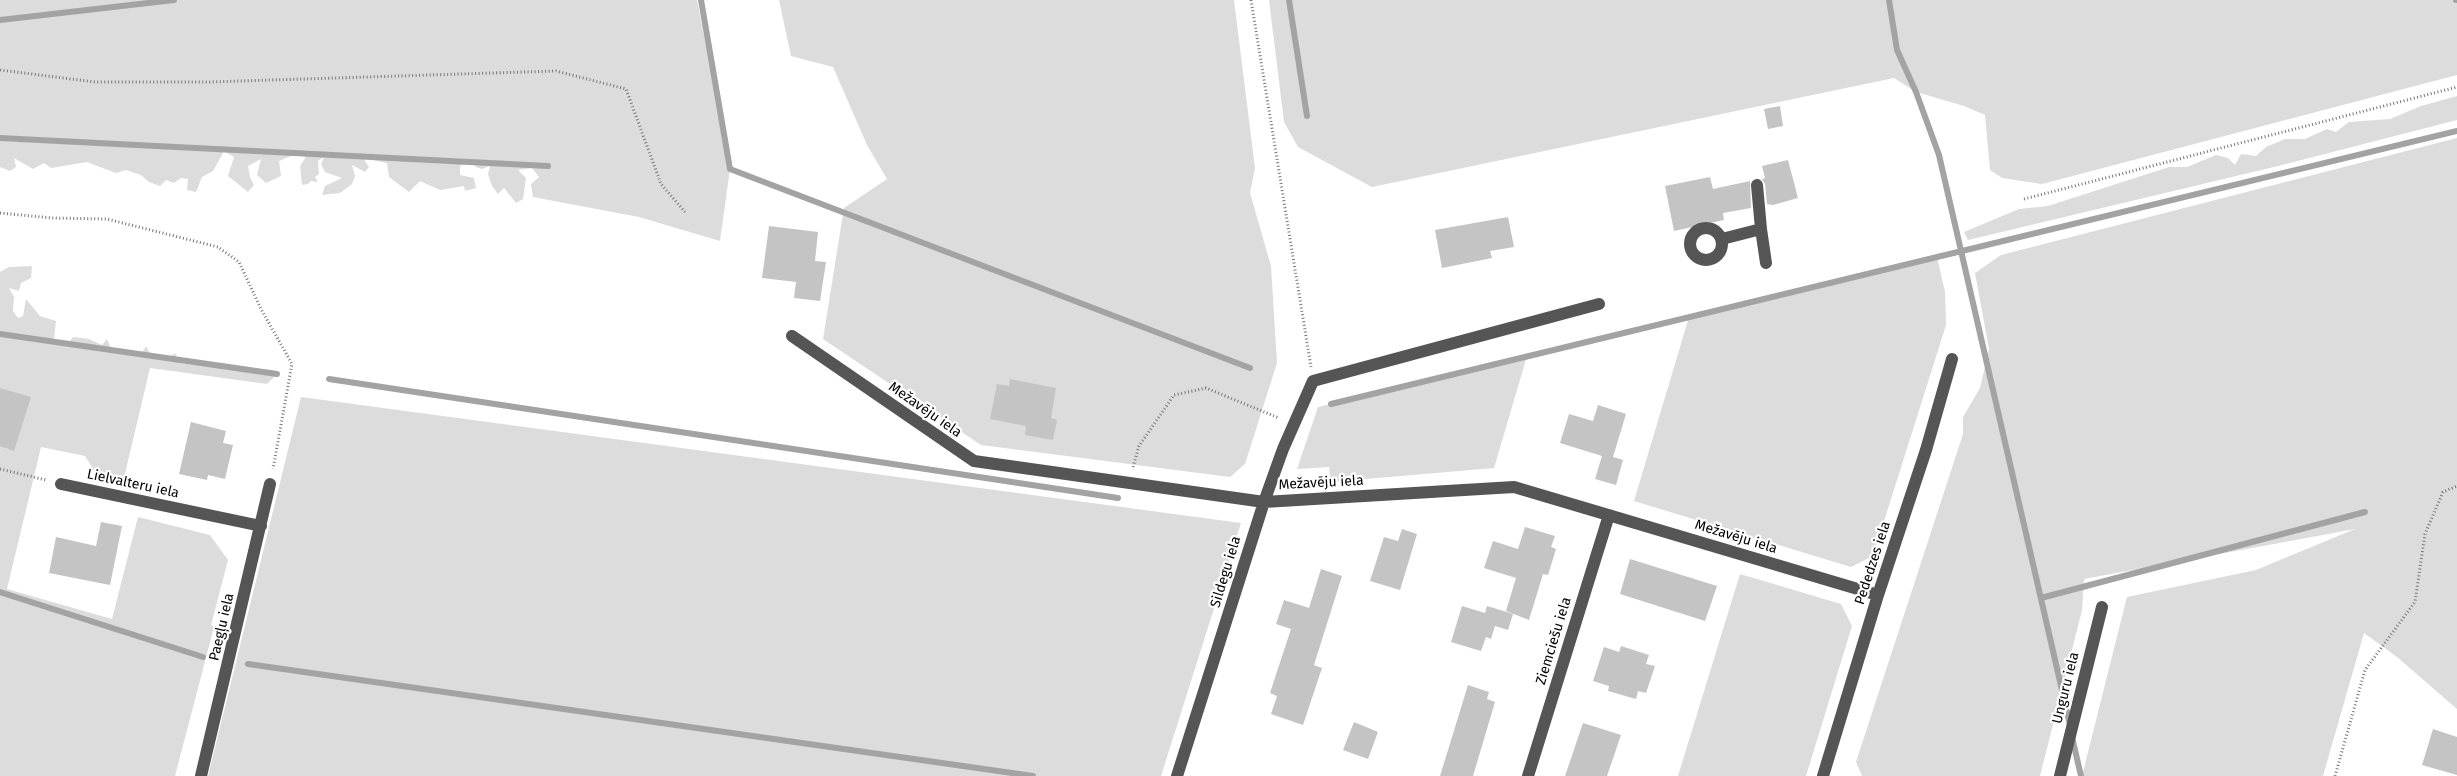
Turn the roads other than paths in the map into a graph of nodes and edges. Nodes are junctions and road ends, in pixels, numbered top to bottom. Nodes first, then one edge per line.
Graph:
1 (1757, 185) dead end
2 (1761, 229) junction
3 (1722, 238) dead end
4 (1766, 263) dead end
5 (1599, 304) dead end
6 (792, 336) dead end
7 (1952, 359) dead end
8 (62, 484) road end
9 (270, 484) road end
10 (1264, 502) junction
11 (1609, 515) junction
12 (261, 526) junction
13 (1878, 594) junction
14 (2102, 607) dead end
15 (200, 776) edge
16 (1177, 776) edge
17 (1528, 776) edge
18 (1823, 776) edge
19 (2060, 776) edge

1 - 2 street
2 - 3 street
2 - 4 street
5 - 10 street, Sildegu iela
6 - 10 street, Mežavēju iela
7 - 13 street, Pededzes iela
8 - 12 street, Lielvalteru iela
9 - 12 street, Paegļu iela
10 - 11 street, Mežavēju iela
10 - 16 street, Sildegu iela
11 - 13 street, Mežavēju iela
11 - 17 street, Ziemciešu iela
12 - 15 street, Paegļu iela
13 - 18 street, Pededzes iela
14 - 19 street, Unguru iela

